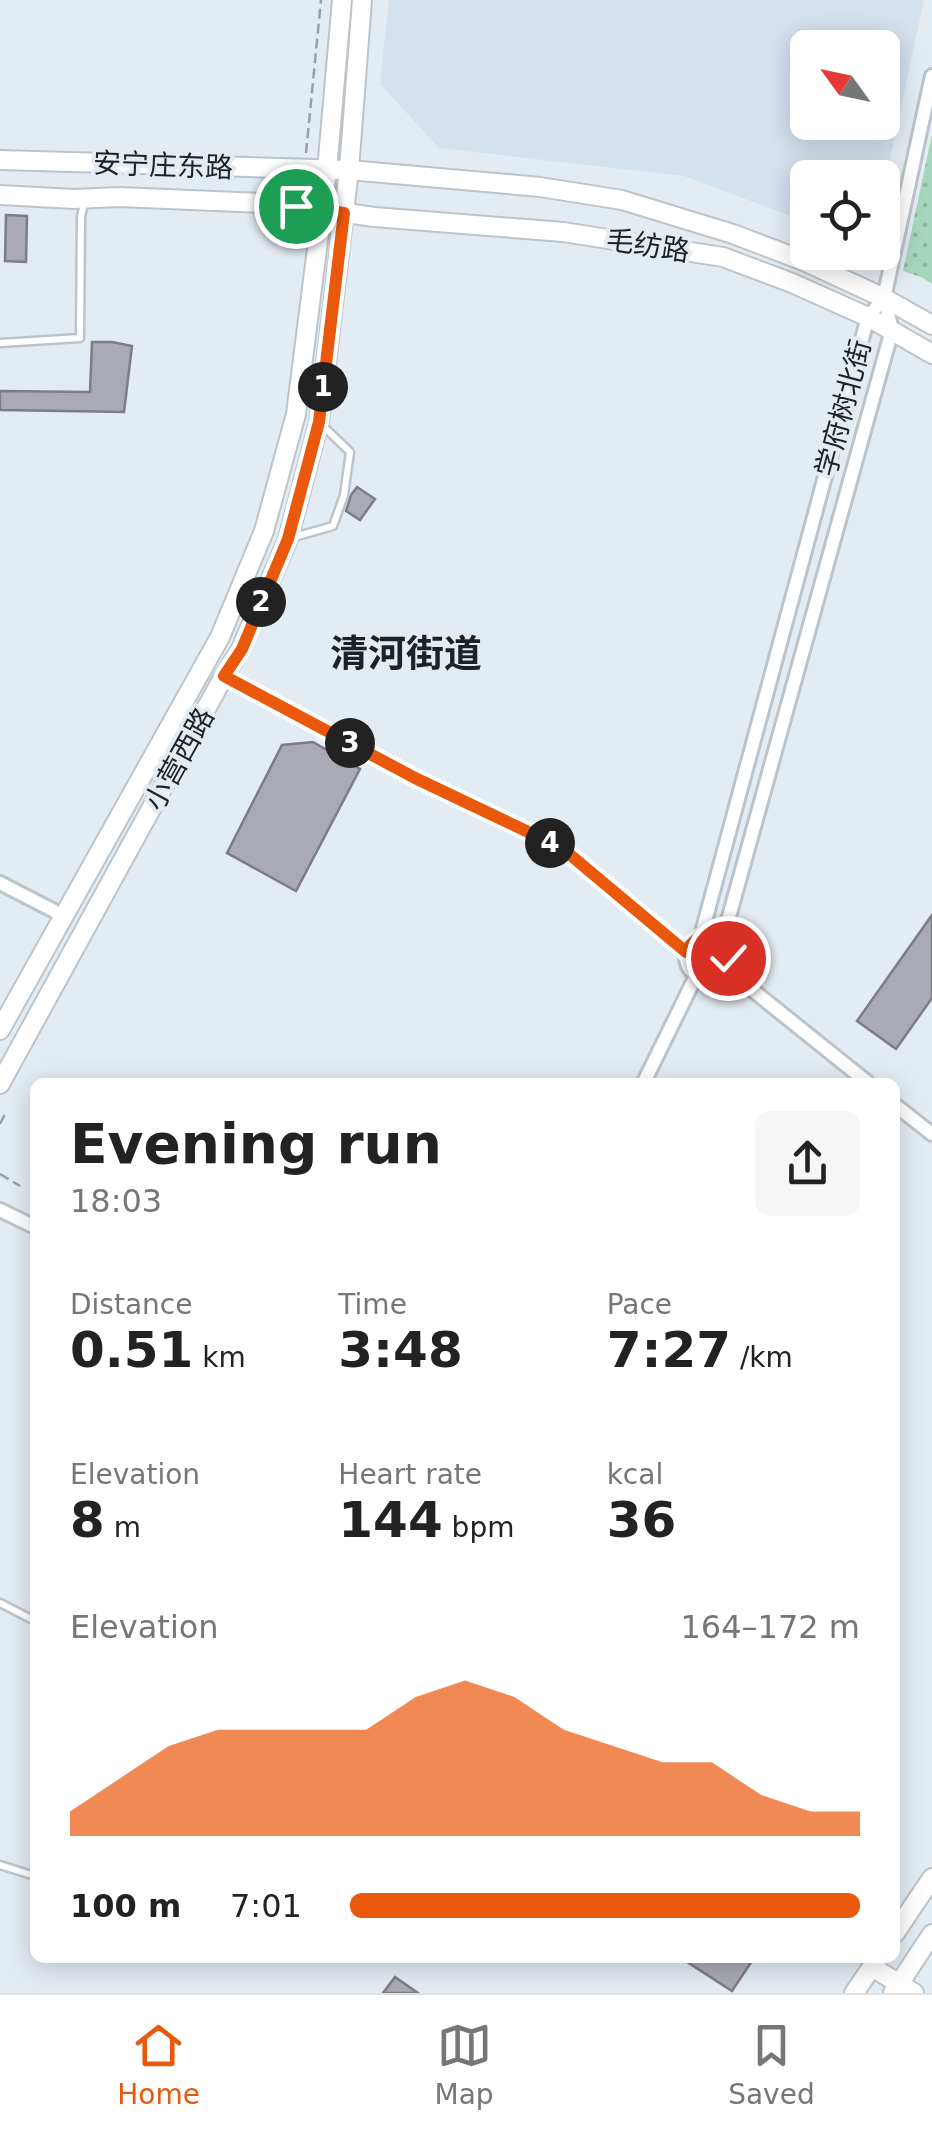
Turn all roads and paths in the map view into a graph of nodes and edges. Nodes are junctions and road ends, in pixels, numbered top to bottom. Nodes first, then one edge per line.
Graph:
1 (321, 0) edge
2 (342, 0) edge
3 (362, 0) edge
4 (932, 76) edge
5 (0, 160) edge
6 (305, 169) junction
7 (327, 170) junction
8 (348, 170) junction
9 (0, 195) edge
10 (83, 207) junction
11 (322, 210) junction
12 (344, 213) junction
13 (884, 298) junction
14 (868, 317) junction
15 (932, 326) edge
16 (892, 330) junction
17 (0, 343) edge
18 (932, 354) edge
19 (319, 422) junction
20 (288, 539) junction
21 (224, 676) junction
22 (0, 883) edge
23 (62, 915) junction
24 (702, 936) junction
25 (722, 942) junction
26 (686, 952) junction
27 (725, 968) junction
28 (696, 976) junction
29 (0, 1030) edge
30 (646, 1078) edge
31 (862, 1078) edge
32 (0, 1084) edge
33 (900, 1109) edge
34 (5, 1114) dead end
35 (0, 1124) edge
36 (932, 1134) edge
37 (0, 1174) edge
38 (20, 1186) dead end
39 (0, 1210) edge
40 (30, 1225) edge
41 (0, 1603) edge
42 (30, 1618) edge
43 (0, 1865) edge
44 (30, 1874) edge
45 (932, 1878) edge
46 (900, 1926) edge
47 (932, 1934) edge
48 (869, 1963) edge
49 (872, 1963) edge
50 (902, 1990) edge
51 (854, 1993) edge

1 - 6 path
2 - 7 main road, 小营西路
3 - 8 main road, 小营西路
4 - 13 street
5 - 6 main road, 安宁庄东路
6 - 7 main road, 安宁庄东路
7 - 8 main road, 毛纺路
7 - 11 main road, 小营西路
8 - 12 main road, 小营西路
8 - 13 main road, 毛纺路
9 - 10 main road, 安宁庄东路
10 - 11 main road, 安宁庄东路
10 - 17 lane
11 - 12 main road, 安宁庄东路
11 - 23 main road, 小营西路
12 - 14 main road, 毛纺路
12 - 19 main road, 小营西路
13 - 14 street, 学府树北街
13 - 15 main road, 毛纺路
13 - 16 street, 学府树北街
14 - 16 main road, 毛纺路
14 - 24 street, 学府树北街
16 - 18 main road, 毛纺路
16 - 25 street, 学府树北街
19 - 20 main road, 小营西路
19 - 20 lane
20 - 21 main road, 小营西路
21 - 26 street
21 - 32 main road, 小营西路
22 - 23 street
23 - 29 main road, 小营西路
24 - 25 street
24 - 26 street
25 - 27 street
26 - 28 street
27 - 28 street
27 - 31 street
28 - 30 street
33 - 36 street
34 - 35 path
37 - 38 path
39 - 40 street
41 - 42 lane
43 - 44 lane
45 - 46 main road
47 - 50 main road
48 - 51 main road
49 - 50 main road

